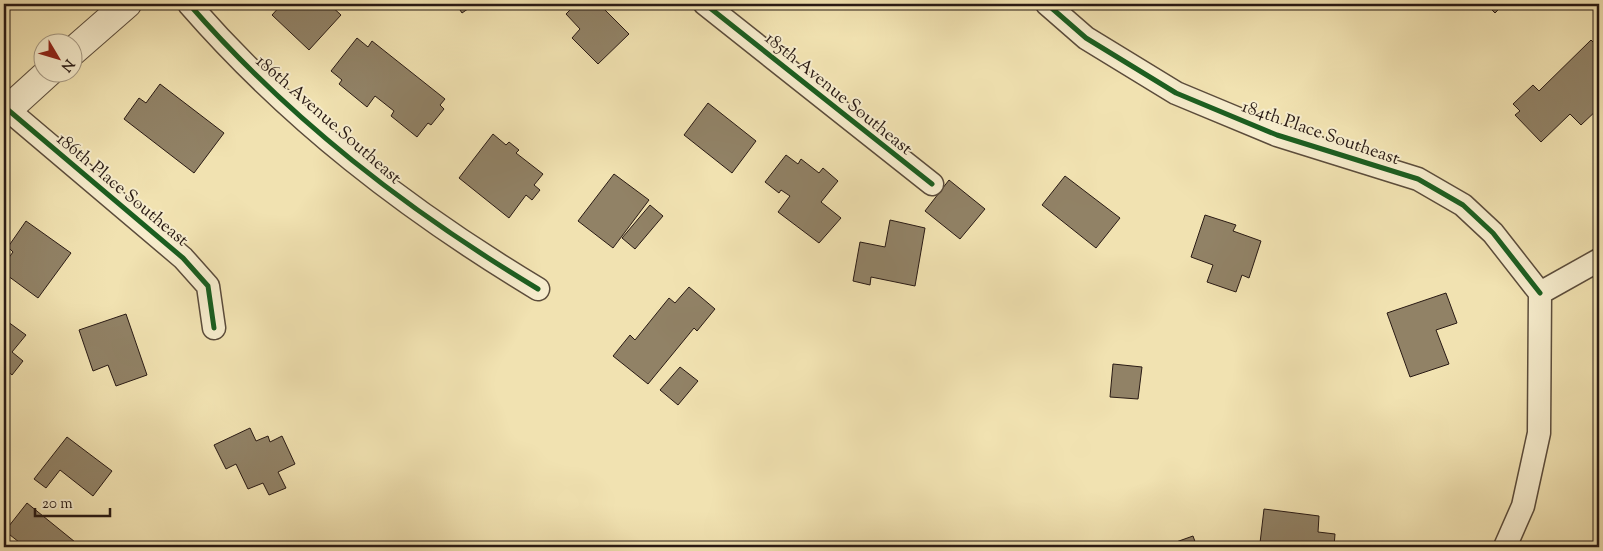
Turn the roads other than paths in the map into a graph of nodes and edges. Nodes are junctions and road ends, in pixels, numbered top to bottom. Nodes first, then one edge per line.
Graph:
1 (128, 4) edge
2 (189, 4) edge
3 (705, 4) edge
4 (1047, 4) edge
5 (82, 43) edge
6 (38, 82) edge
7 (5, 111) edge
8 (932, 184) dead end
9 (1599, 260) edge
10 (538, 289) dead end
11 (1540, 293) junction
12 (214, 328) dead end
13 (1505, 547) edge

1 - 5 street
2 - 10 street, 186th Avenue Southeast
3 - 8 street, 185th Avenue Southeast
4 - 11 street, 184th Place Southeast
6 - 7 street
7 - 12 street, 186th Place Southeast
9 - 11 street
11 - 13 street

